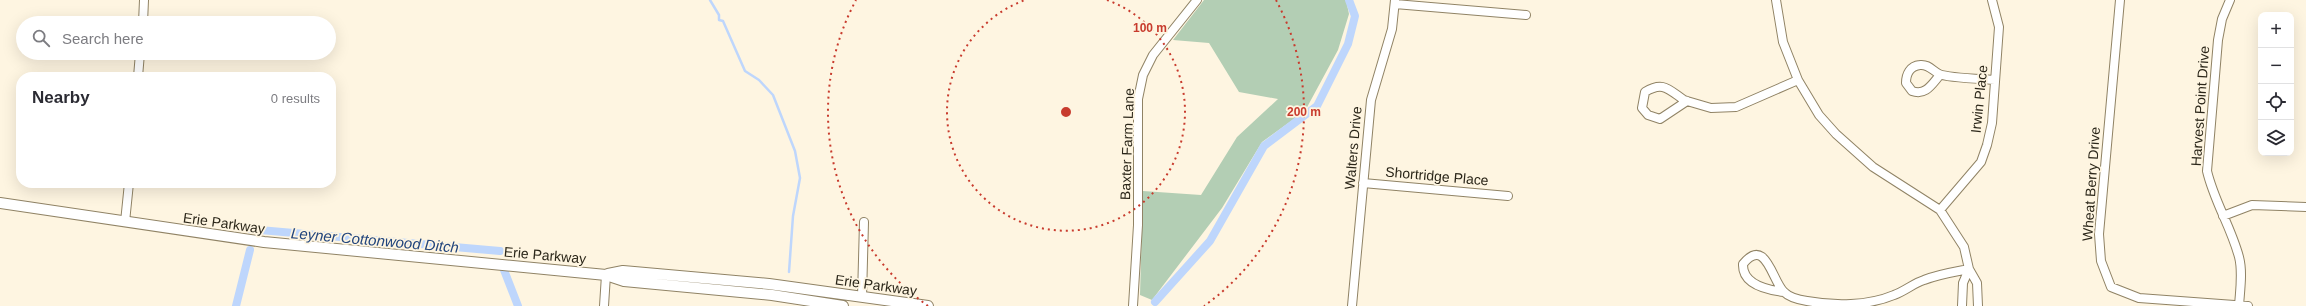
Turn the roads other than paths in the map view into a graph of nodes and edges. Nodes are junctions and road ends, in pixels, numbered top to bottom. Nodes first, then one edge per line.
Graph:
1 (144, 0) edge
2 (1197, 0) edge
3 (1776, 0) edge
4 (1992, 0) edge
5 (2120, 0) edge
6 (2230, 0) edge
7 (1395, 2) edge
8 (1526, 14) dead end
9 (143, 16) edge
10 (139, 60) edge
11 (138, 72) edge
12 (1940, 75) dead end
13 (1798, 80) junction
14 (1995, 80) junction
15 (1687, 101) junction
16 (1363, 183) junction
17 (128, 188) edge
18 (1508, 196) dead end
19 (0, 204) edge
20 (2306, 207) edge
21 (1940, 210) junction
22 (2223, 216) junction
23 (125, 222) junction
24 (864, 222) dead end
25 (1969, 269) junction
26 (606, 275) junction
27 (1784, 292) junction
28 (862, 297) junction
29 (1350, 305) edge
30 (604, 306) edge
31 (844, 306) edge
32 (928, 306) edge
33 (1132, 306) edge
34 (1962, 306) edge
35 (1978, 306) edge
36 (2239, 306) edge
37 (2248, 306) edge

1 - 9 street
2 - 33 street, Baxter Farm Lane
3 - 13 street
4 - 14 street, Irwin Place
5 - 36 street, Wheat Berry Drive
6 - 22 street, Harvest Point Drive
7 - 8 street
7 - 16 street, Walters Drive
10 - 11 street
12 - 14 street
13 - 15 street
13 - 21 street
14 - 21 street, Irwin Place
15 - 15 street
16 - 18 street, Shortridge Place
16 - 29 street, Walters Drive
17 - 23 street
19 - 23 main road, Erie Parkway
20 - 22 street
21 - 25 street
22 - 36 street, Harvest Point Drive
23 - 26 main road, Erie Parkway
24 - 28 street
25 - 27 street
25 - 34 street
25 - 35 street
26 - 28 main road, Erie Parkway
26 - 30 street
26 - 31 main road, Erie Parkway
27 - 27 street
28 - 32 main road, Erie Parkway
36 - 37 street

